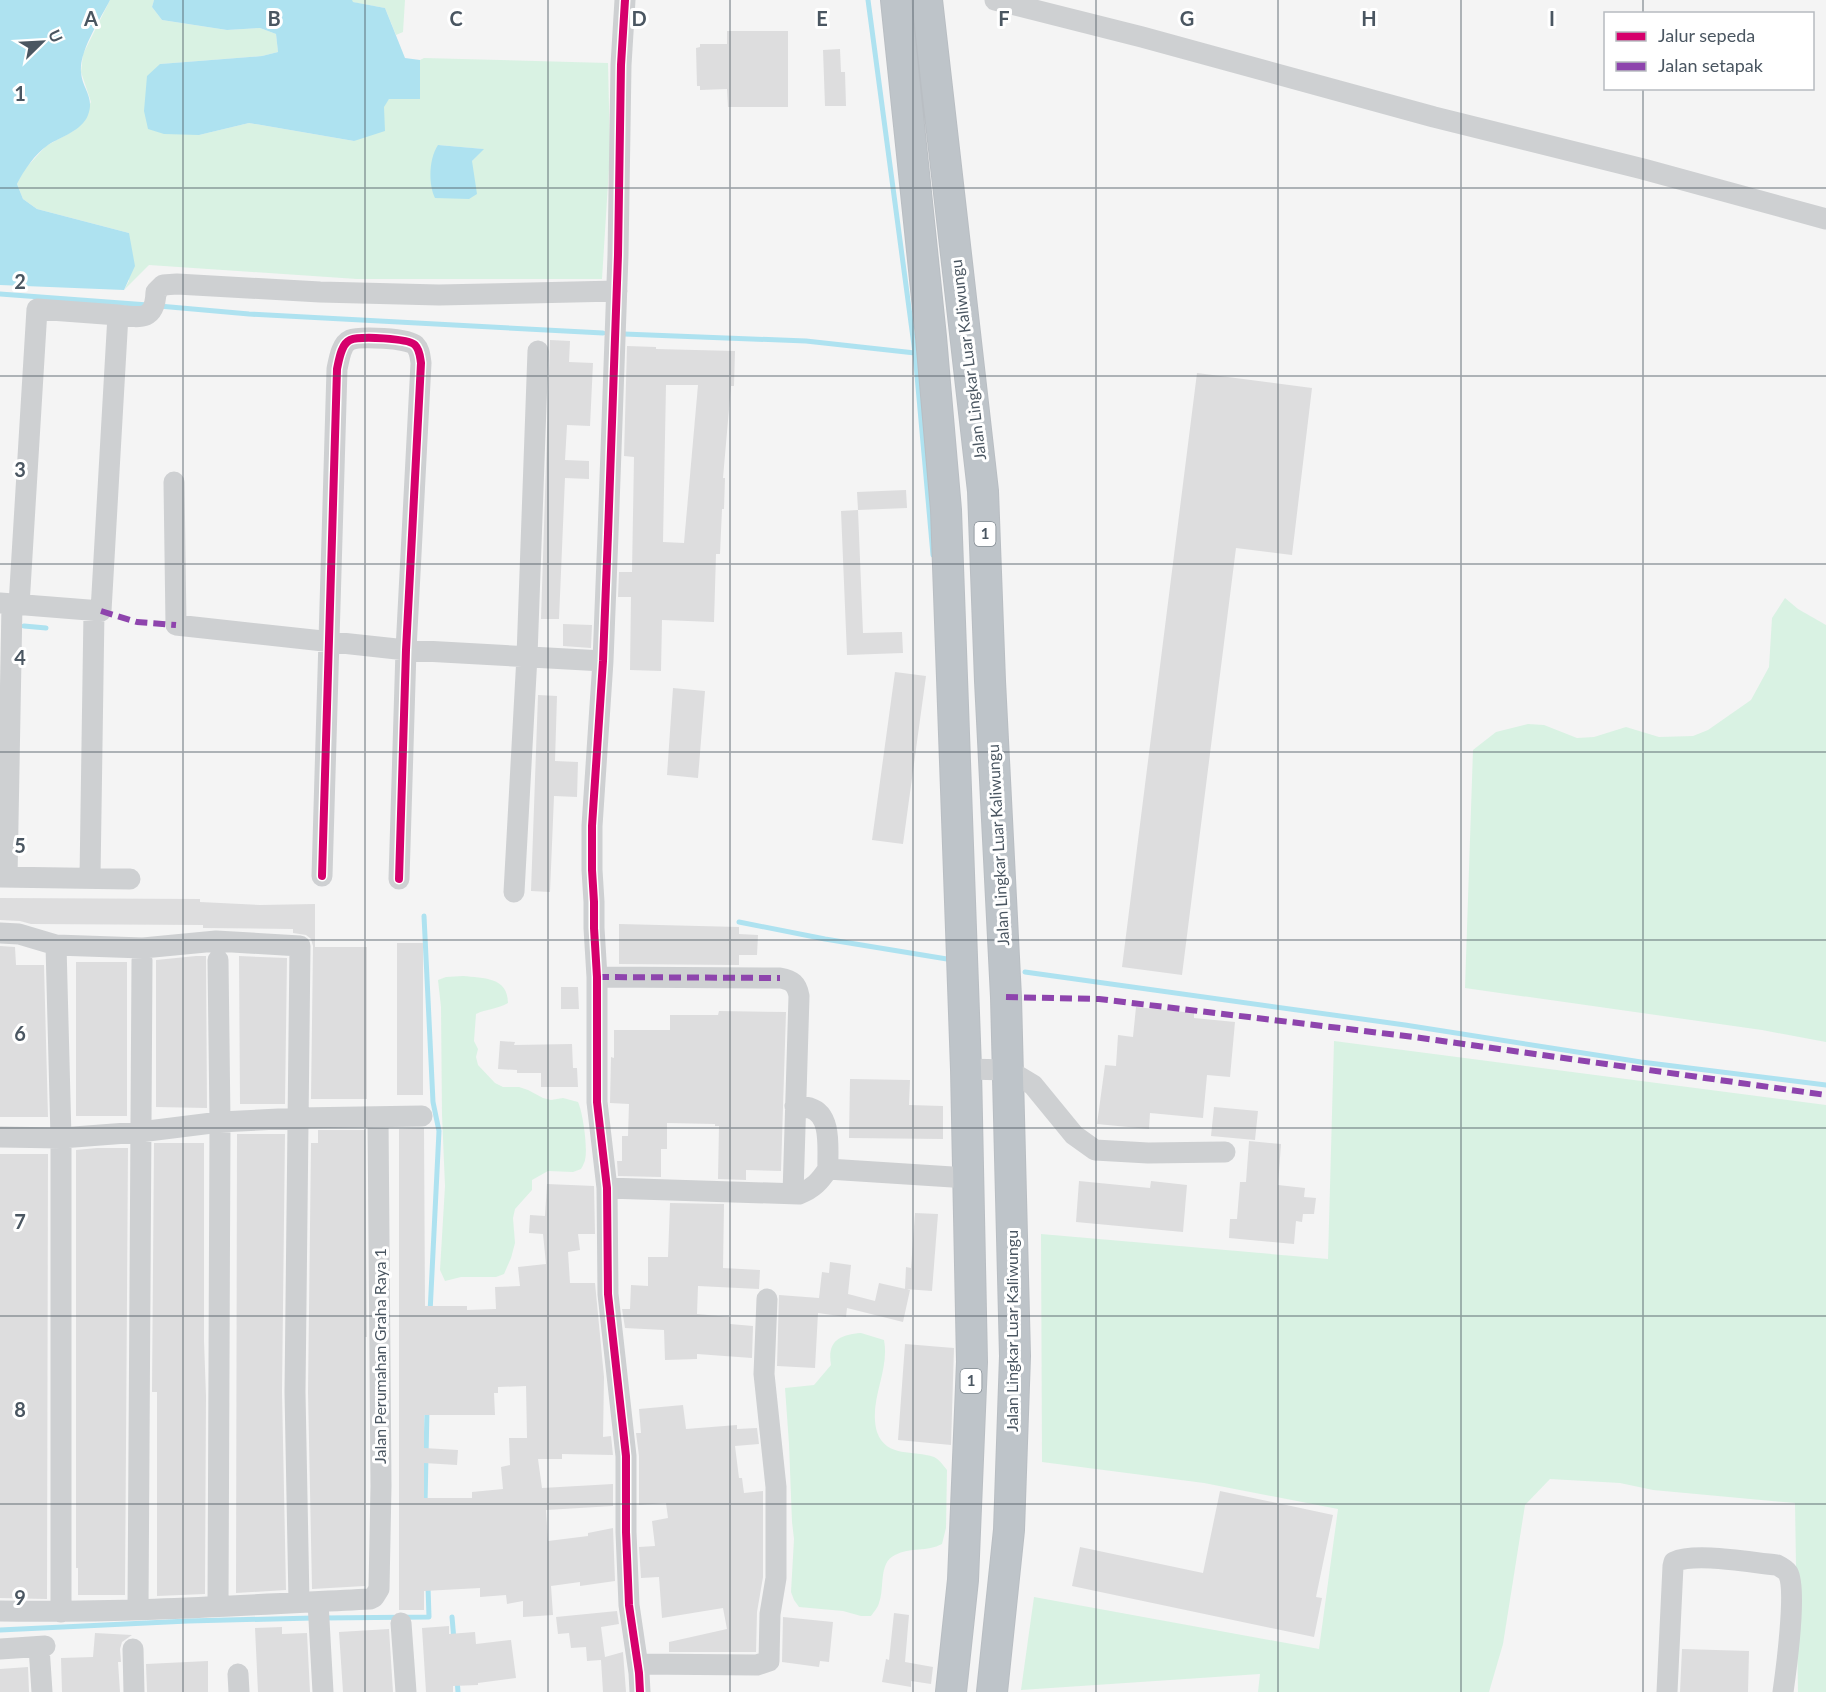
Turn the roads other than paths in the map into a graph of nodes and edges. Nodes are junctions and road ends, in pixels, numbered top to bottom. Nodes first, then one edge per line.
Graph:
1 (625, 0) edge
2 (896, 0) edge
3 (927, 0) edge
4 (995, 0) edge
5 (1826, 219) edge
6 (616, 291) junction
7 (118, 315) junction
8 (538, 351) dead end
9 (174, 482) dead end
10 (10, 604) edge
11 (94, 611) junction
12 (330, 643) junction
13 (406, 650) junction
14 (527, 656) junction
15 (603, 661) junction
16 (322, 876) dead end
17 (3, 877) edge
18 (90, 878) junction
19 (130, 879) dead end
20 (399, 879) dead end
21 (514, 892) dead end
22 (0, 933) edge
23 (56, 945) junction
24 (142, 960) dead end
25 (218, 960) dead end
26 (597, 977) junction
27 (966, 1069) junction
28 (1008, 1070) junction
29 (795, 1106) junction
30 (422, 1116) dead end
31 (378, 1117) junction
32 (298, 1118) junction
33 (220, 1122) junction
34 (140, 1132) junction
35 (0, 1137) edge
36 (61, 1138) junction
37 (1225, 1152) dead end
38 (828, 1169) junction
39 (968, 1178) junction
40 (607, 1188) junction
41 (796, 1194) junction
42 (767, 1299) dead end
43 (218, 1606) junction
44 (314, 1608) junction
45 (138, 1609) junction
46 (0, 1611) edge
47 (61, 1612) junction
48 (401, 1623) dead end
49 (0, 1649) edge
50 (133, 1649) dead end
51 (638, 1664) junction
52 (42, 1692) edge
53 (134, 1692) edge
54 (323, 1692) edge
55 (406, 1692) edge
56 (640, 1692) edge
57 (951, 1692) edge
58 (992, 1692) edge
59 (1667, 1692) edge
60 (1783, 1692) edge

1 - 6 street
2 - 27 highway, Jalan Lingkar Luar Kaliwungu / 1
3 - 28 highway, Jalan Lingkar Luar Kaliwungu / 1
4 - 5 street
6 - 7 street
6 - 15 street
7 - 10 street
7 - 11 street
8 - 14 street
9 - 12 street
10 - 11 street
10 - 17 street
11 - 18 street
12 - 13 street
12 - 13 street
12 - 16 street
13 - 14 street
13 - 20 street
14 - 15 street
14 - 21 street
15 - 26 street
17 - 18 street
18 - 19 street
22 - 23 street
23 - 32 street
23 - 36 street
24 - 34 street
25 - 33 street
26 - 29 street
26 - 40 street
27 - 28 street
27 - 39 highway, Jalan Lingkar Luar Kaliwungu / 1
28 - 37 street
28 - 58 highway, Jalan Lingkar Luar Kaliwungu / 1
29 - 38 street
29 - 41 street
30 - 31 street
31 - 32 street
31 - 44 street, Jalan Perumahan Graha Raya 1
32 - 33 street
32 - 44 street
33 - 34 street
33 - 43 street
34 - 36 street
34 - 45 street
35 - 36 street
36 - 47 street
38 - 39 street
38 - 41 street
39 - 57 highway, Jalan Lingkar Luar Kaliwungu / 1
40 - 41 street
40 - 51 street
42 - 51 street
43 - 44 street, Jalan Perumahan Graha Raya 1
43 - 45 street, Jalan Perumahan Graha Raya 1
44 - 54 street
45 - 47 street, Jalan Perumahan Graha Raya 1
46 - 47 street, Jalan Perumahan Graha Raya 1
48 - 55 street
49 - 52 street
50 - 53 street
51 - 56 street
59 - 60 street

